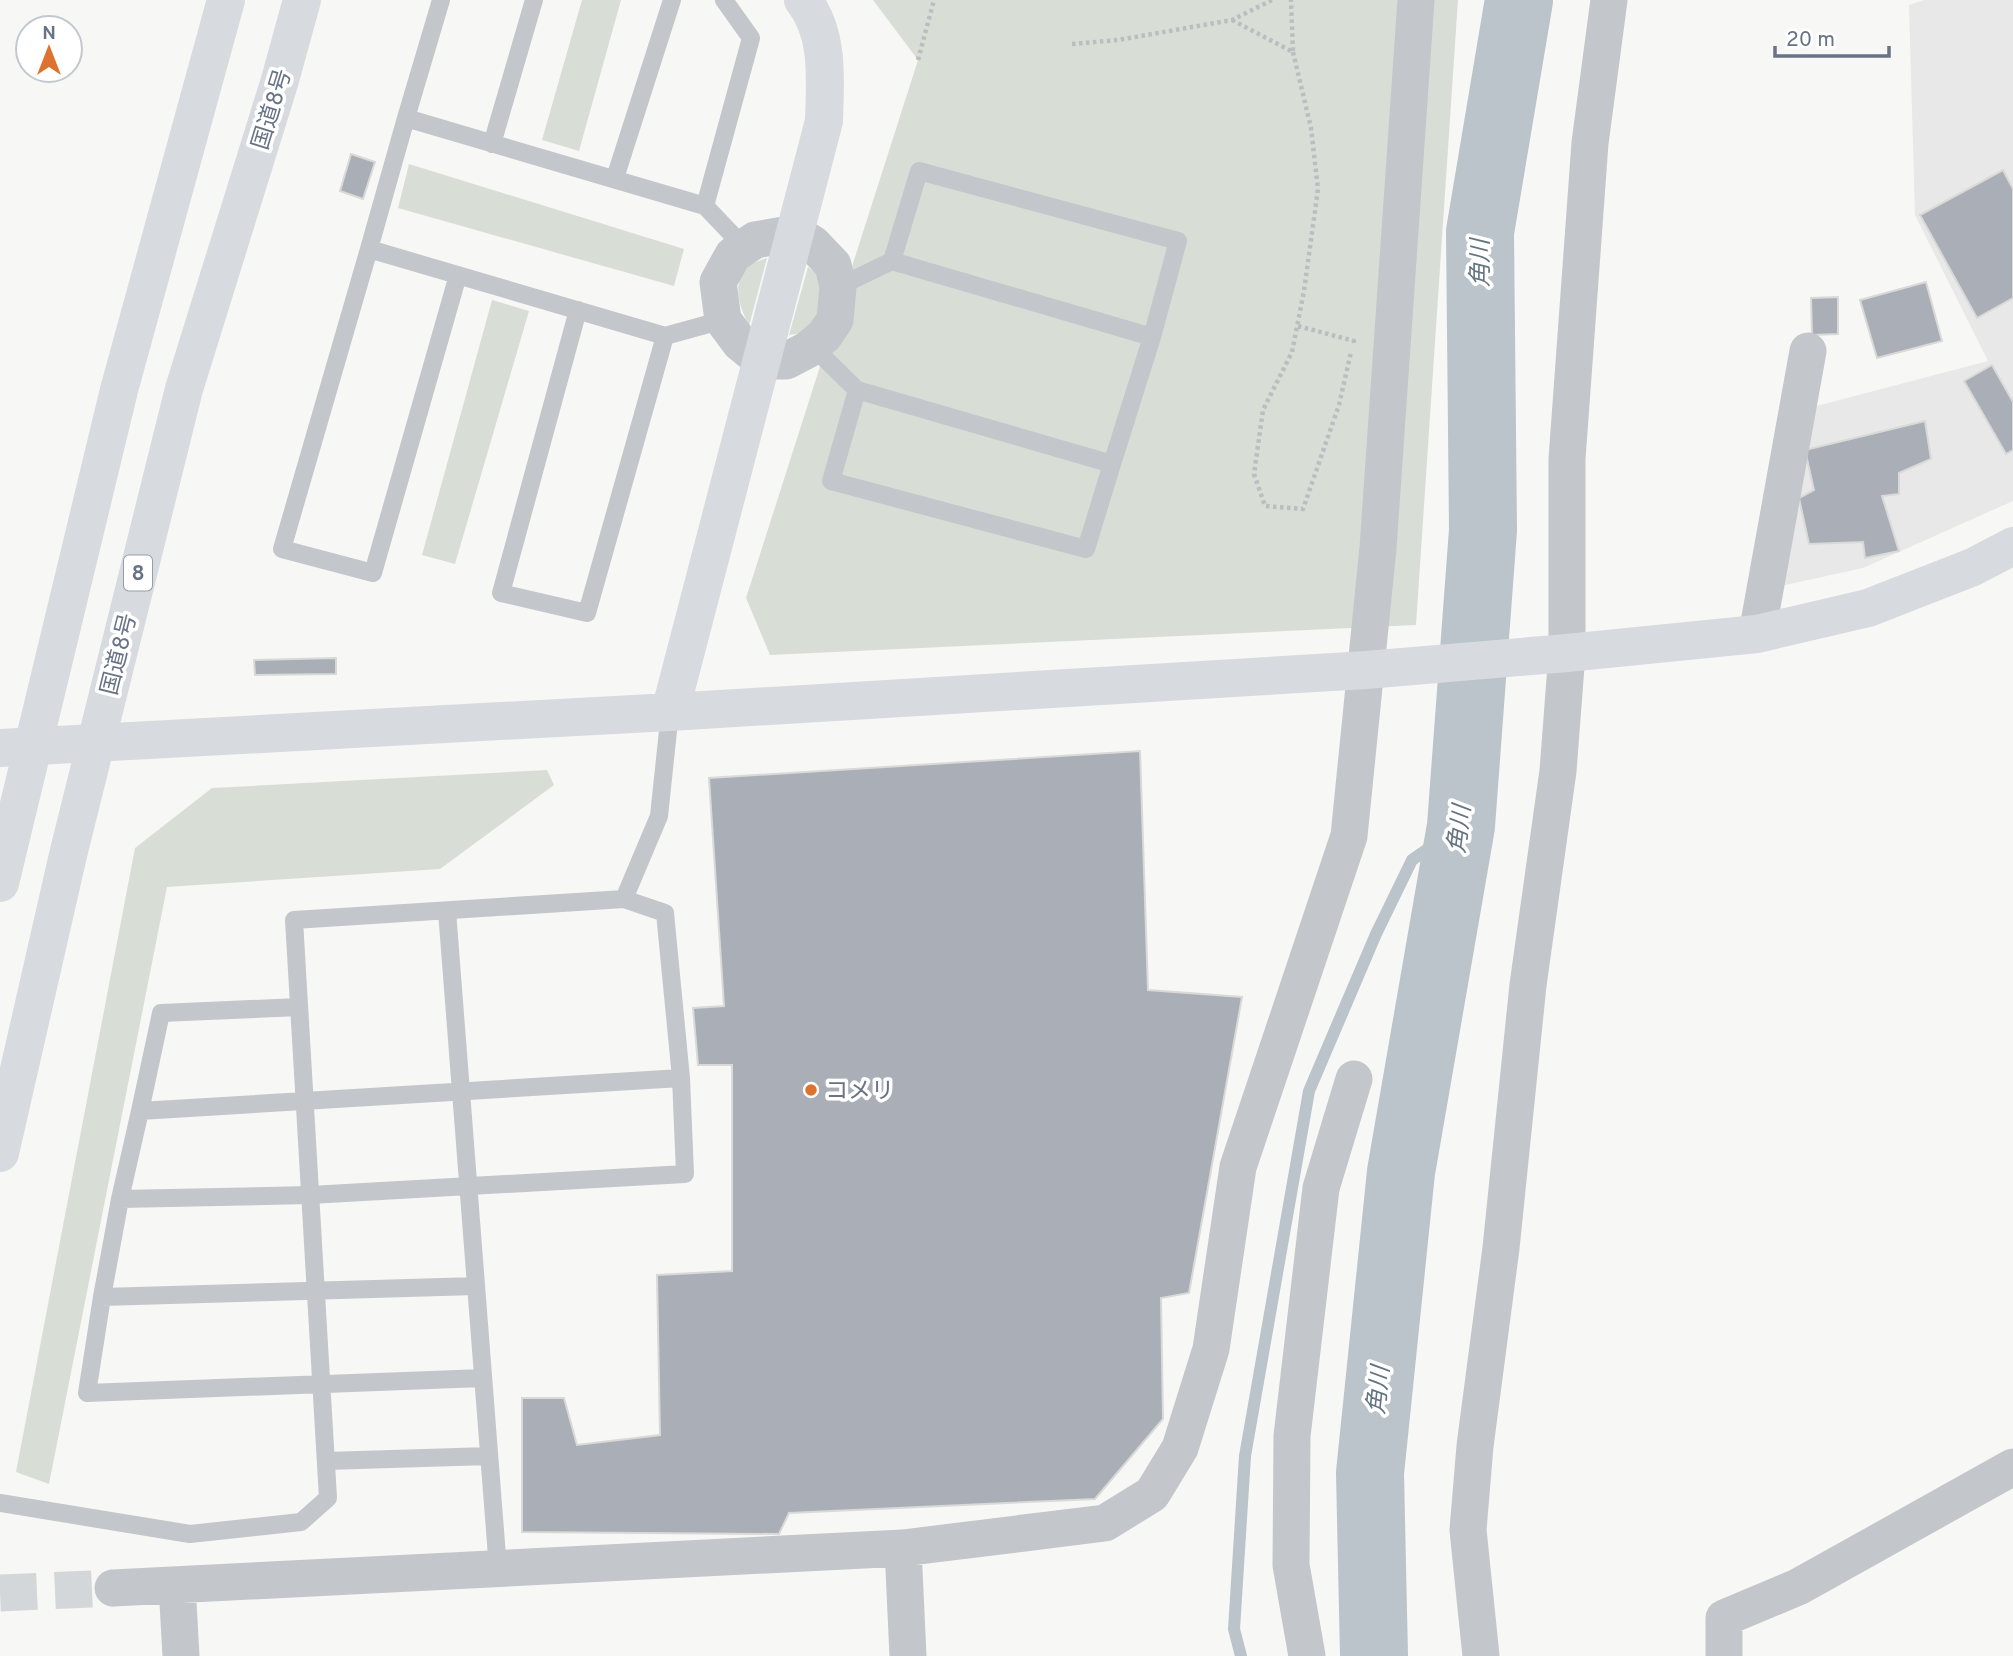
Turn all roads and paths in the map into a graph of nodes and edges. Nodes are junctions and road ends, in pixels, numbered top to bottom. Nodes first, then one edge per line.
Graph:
1 (226, 0) edge
2 (302, 0) edge
3 (441, 0) edge
4 (534, 0) edge
5 (672, 0) edge
6 (724, 0) edge
7 (803, 0) edge
8 (934, 0) edge
9 (1272, 0) edge
10 (1291, 0) edge
11 (1416, 0) edge
12 (1609, 0) edge
13 (1232, 20) junction
14 (1072, 44) dead end
15 (1293, 52) junction
16 (918, 60) dead end
17 (407, 118) junction
18 (492, 144) junction
19 (615, 178) junction
20 (705, 206) junction
21 (795, 233) junction
22 (744, 247) junction
23 (369, 249) junction
24 (892, 261) junction
25 (458, 275) junction
26 (838, 288) junction
27 (578, 310) junction
28 (723, 320) junction
29 (1297, 326) junction
30 (665, 336) junction
31 (1152, 337) junction
32 (812, 346) junction
33 (1808, 351) dead end
34 (762, 361) junction
35 (857, 390) junction
36 (1112, 464) junction
37 (2013, 546) edge
38 (1757, 634) junction
39 (1559, 654) junction
40 (1366, 670) junction
41 (670, 712) junction
42 (96, 743) junction
43 (16, 746) edge
44 (0, 883) edge
45 (624, 899) junction
46 (447, 911) junction
47 (299, 1007) junction
48 (681, 1078) junction
49 (1354, 1079) dead end
50 (461, 1091) junction
51 (304, 1101) junction
52 (140, 1111) junction
53 (0, 1153) edge
54 (468, 1184) junction
55 (310, 1195) junction
56 (120, 1199) junction
57 (476, 1286) junction
58 (316, 1291) junction
59 (102, 1297) junction
60 (483, 1378) junction
61 (322, 1384) junction
62 (489, 1456) junction
63 (326, 1461) junction
64 (2013, 1467) edge
65 (0, 1503) edge
66 (904, 1548) junction
67 (498, 1569) junction
68 (177, 1585) junction
69 (113, 1588) tunnel mouth
70 (181, 1656) edge
71 (908, 1656) edge
72 (1307, 1656) edge
73 (1481, 1656) edge
74 (1724, 1656) edge

1 - 43 main road
2 - 42 main road, 国道8号 / 8
3 - 17 lane
4 - 18 lane
5 - 19 lane
6 - 20 lane
7 - 21 main road
8 - 16 path
9 - 13 path
10 - 15 path
11 - 40 street
12 - 39 street
13 - 14 path
13 - 15 path
15 - 29 path
17 - 18 lane
17 - 23 lane
18 - 19 lane
19 - 20 lane
20 - 22 lane
21 - 22 street
21 - 26 street
21 - 34 main road
22 - 28 street
23 - 25 lane
23 - 25 lane
24 - 26 lane
24 - 31 lane
24 - 31 lane
25 - 27 lane
26 - 32 street
27 - 30 lane
27 - 30 lane
28 - 30 lane
28 - 34 street
29 - 29 path
31 - 36 lane
32 - 34 street
32 - 35 lane
33 - 38 street
34 - 41 main road
35 - 36 lane
35 - 36 lane
37 - 38 main road
38 - 39 main road
39 - 40 main road
39 - 73 street
40 - 41 main road
40 - 66 street
41 - 42 main road
41 - 45 lane
42 - 43 main road
42 - 53 main road, 国道8号 / 8
43 - 44 main road
45 - 46 lane
45 - 48 lane
46 - 47 lane
46 - 50 lane
47 - 51 lane
47 - 52 lane
48 - 50 lane
48 - 54 lane
49 - 72 street
50 - 51 lane
50 - 54 lane
51 - 52 lane
51 - 55 lane
52 - 56 lane
54 - 55 lane
54 - 57 lane
55 - 56 lane
55 - 58 lane
56 - 59 lane
57 - 58 lane
57 - 60 lane
58 - 59 lane
58 - 61 lane
59 - 61 lane
60 - 61 lane
60 - 62 lane
61 - 63 lane
62 - 63 lane
62 - 67 lane
63 - 65 lane
64 - 74 street
66 - 67 street
66 - 71 street
67 - 68 street
68 - 69 street
68 - 70 street

